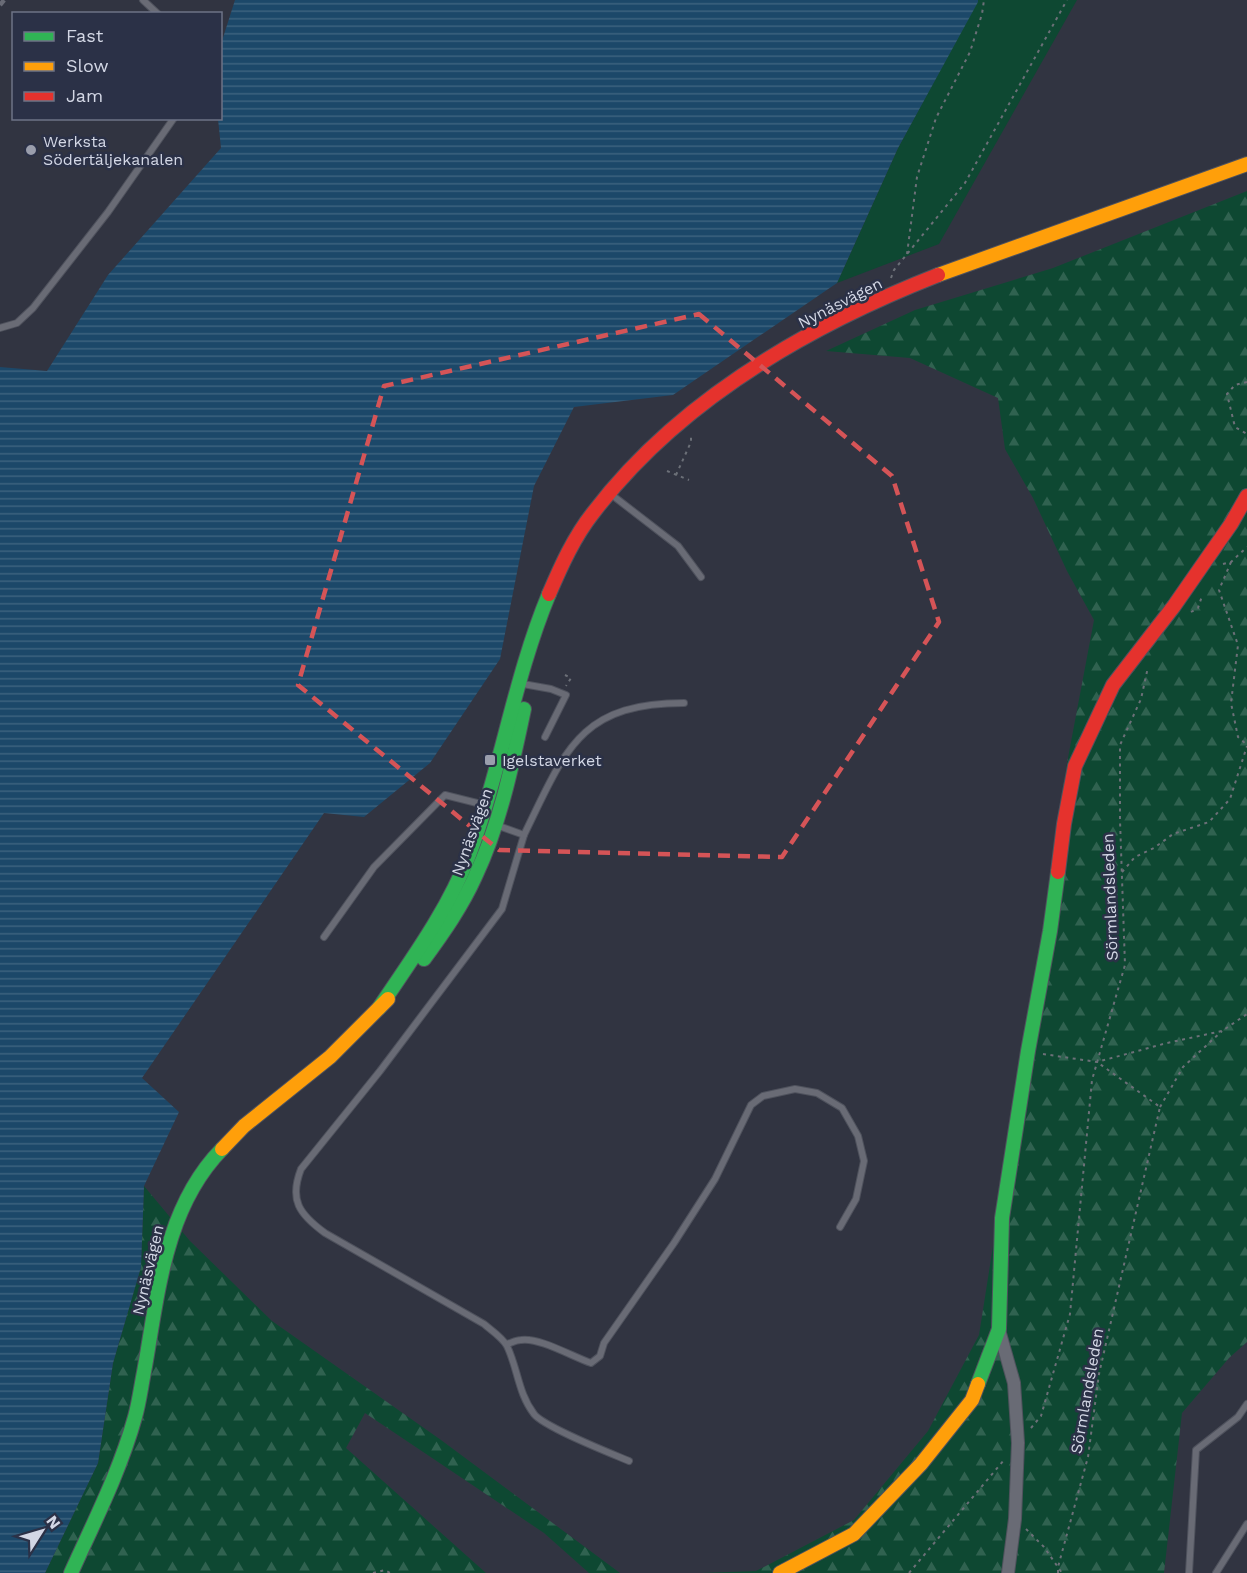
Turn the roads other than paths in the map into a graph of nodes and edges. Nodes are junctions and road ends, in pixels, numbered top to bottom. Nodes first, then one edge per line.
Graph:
1 (143, 0) edge
2 (156, 12) edge
3 (173, 120) edge
4 (1247, 164) edge
5 (0, 328) edge
6 (609, 493) junction
7 (1247, 496) edge
8 (701, 577) dead end
9 (524, 684) junction
10 (684, 702) dead end
11 (545, 737) dead end
12 (486, 806) junction
13 (500, 810) junction
14 (482, 819) junction
15 (495, 825) junction
16 (524, 835) junction
17 (324, 937) dead end
18 (379, 1008) junction
19 (840, 1227) dead end
20 (999, 1329) junction
21 (507, 1344) junction
22 (1247, 1404) edge
23 (629, 1461) dead end
24 (1247, 1524) edge
25 (71, 1573) edge
26 (780, 1573) edge
27 (1008, 1573) edge
28 (1189, 1573) edge
29 (1216, 1573) edge

1 - 2 lane
3 - 5 lane
4 - 6 street, Nynäsvägen
6 - 8 lane
6 - 9 street, Nynäsvägen
7 - 20 street
9 - 11 lane
9 - 12 street, Nynäsvägen
9 - 13 street, Nynäsvägen
10 - 16 lane
12 - 13 lane
12 - 14 street, Nynäsvägen
12 - 17 lane
13 - 15 street, Nynäsvägen
14 - 15 lane
14 - 18 street, Nynäsvägen
15 - 16 lane
15 - 18 street, Nynäsvägen
16 - 21 lane
18 - 25 street, Nynäsvägen
19 - 21 lane
20 - 26 street
20 - 27 street
21 - 23 lane
22 - 28 lane
24 - 29 lane

